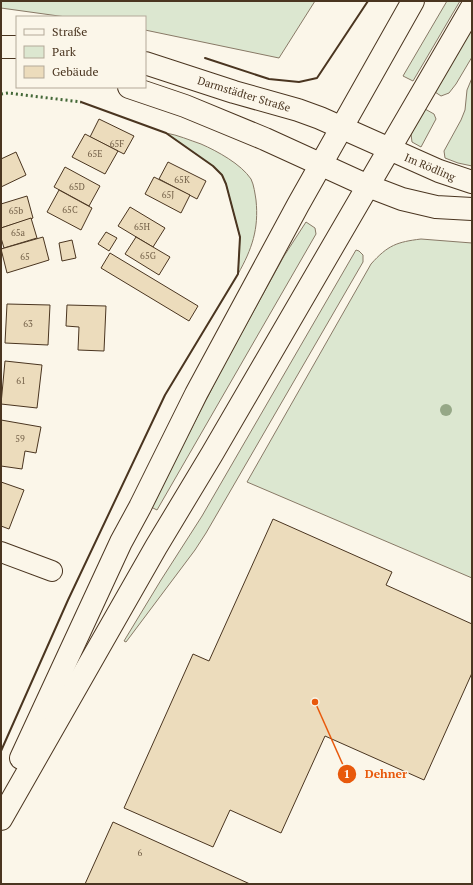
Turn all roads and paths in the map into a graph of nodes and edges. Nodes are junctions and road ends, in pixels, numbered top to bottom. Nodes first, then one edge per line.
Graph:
1 (413, 1) edge
2 (472, 7) edge
3 (1, 47) edge
4 (16, 47) edge
5 (146, 63) edge
6 (132, 88) edge
7 (342, 127) junction
8 (390, 149) junction
9 (320, 165) junction
10 (472, 182) edge
11 (368, 186) junction
12 (472, 209) edge
13 (1, 552) edge
14 (52, 572) dead end
15 (1, 819) edge

1 - 7 main road
2 - 8 main road
3 - 4 main road
5 - 7 main road, Darmstädter Straße
6 - 9 main road
7 - 8 main road, Darmstädter Straße
7 - 9 main road
8 - 10 main road, Im Rödling
8 - 11 main road
9 - 11 main road
9 - 15 main road
11 - 12 main road
11 - 15 main road
13 - 14 street

